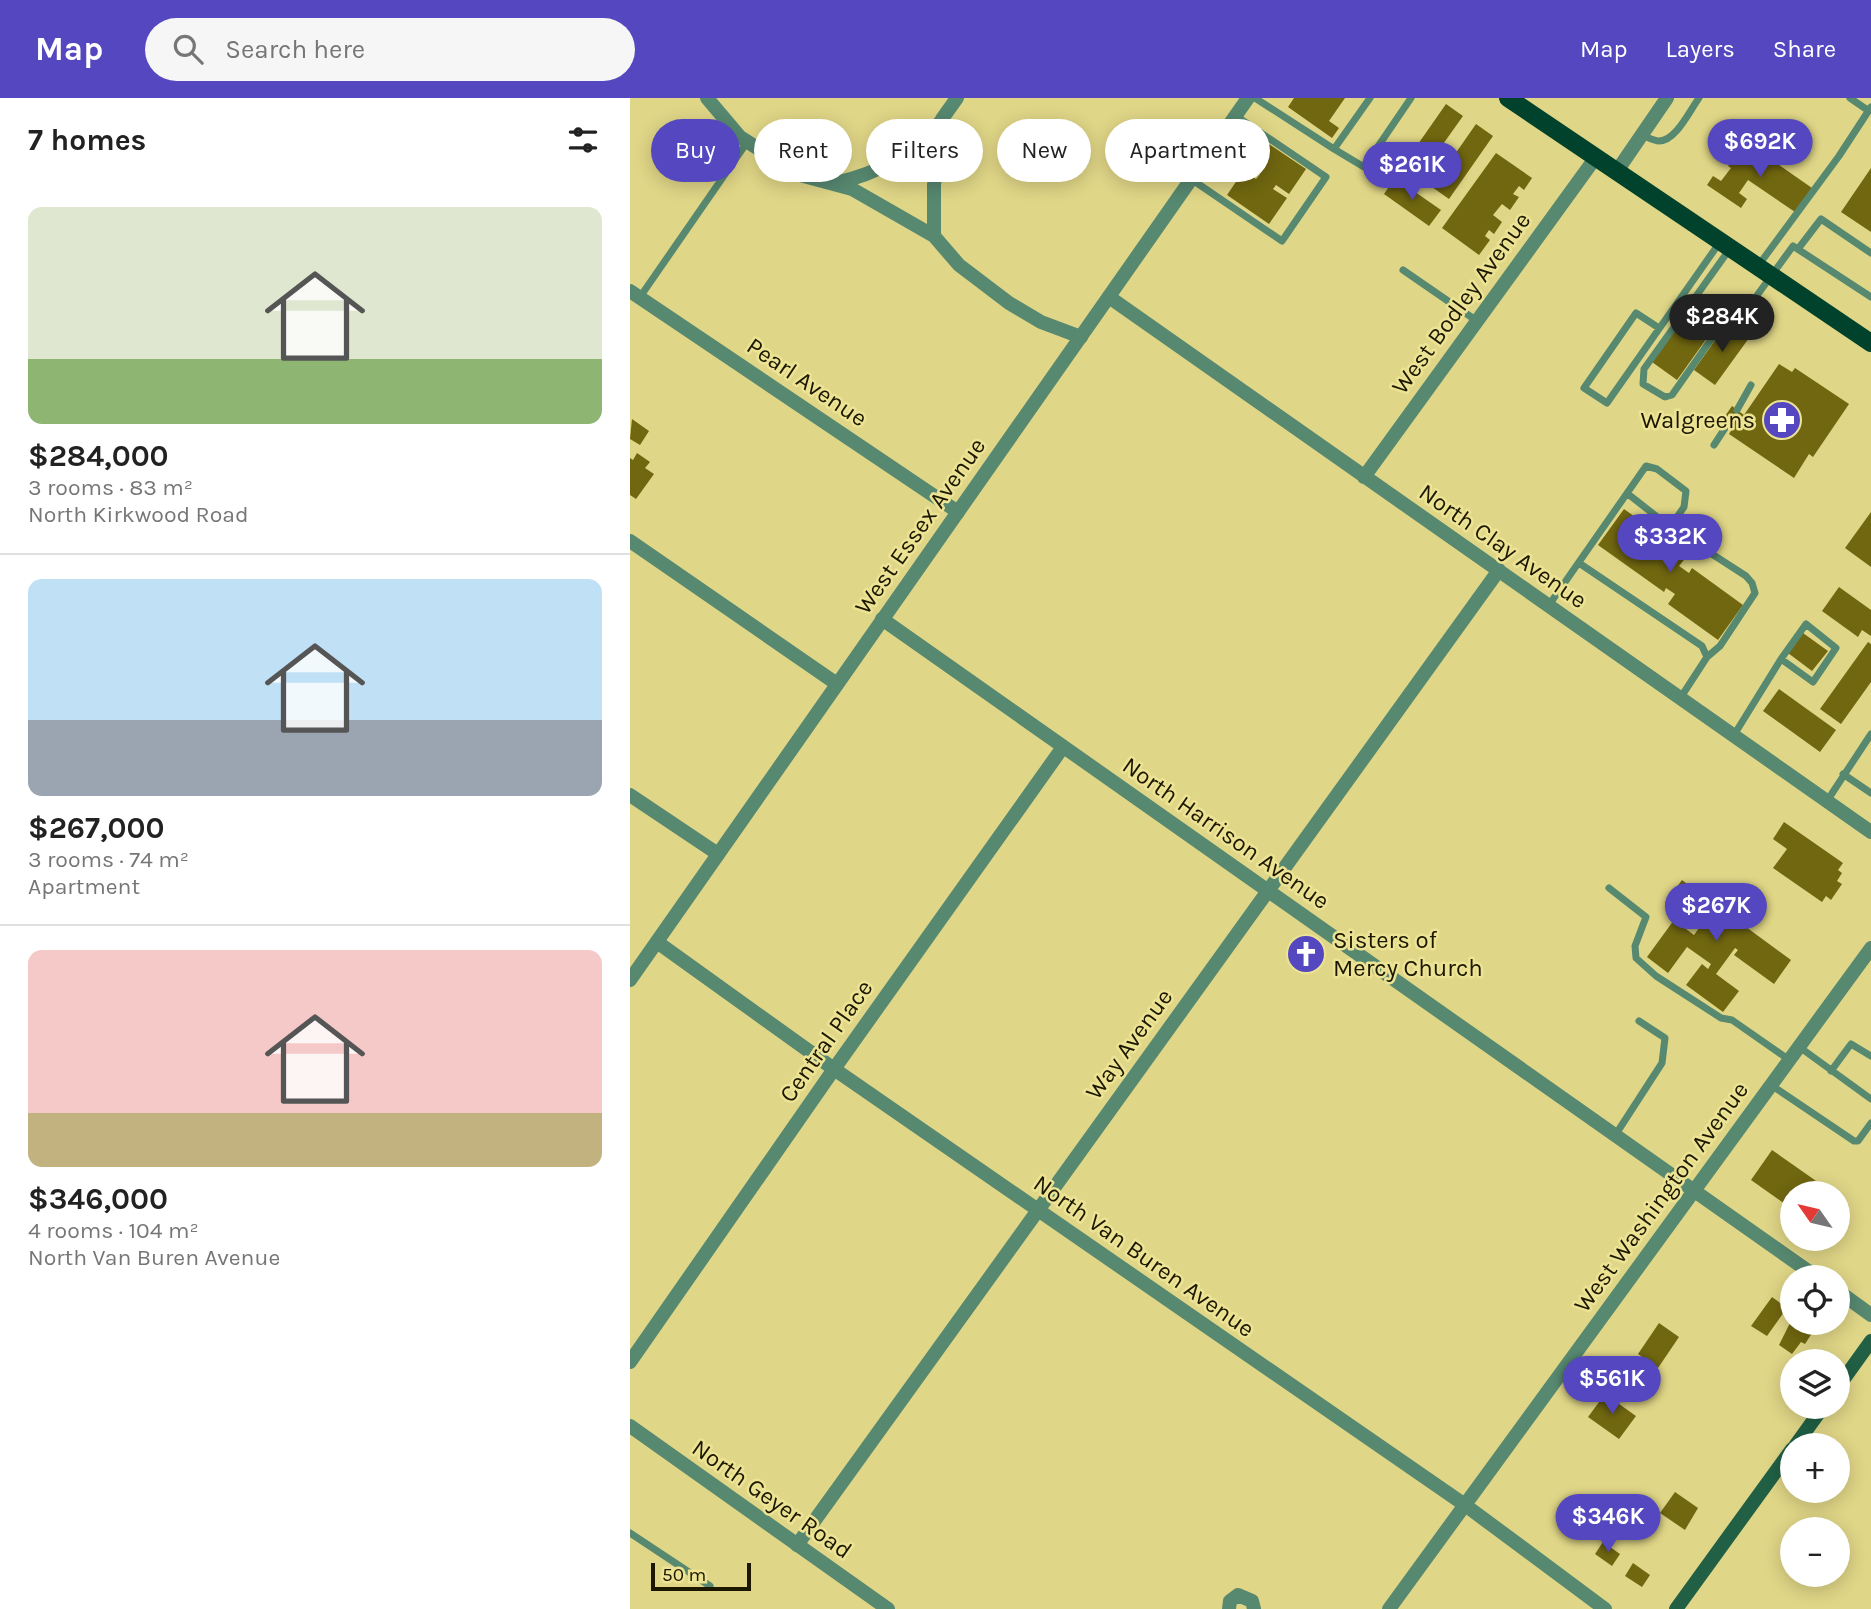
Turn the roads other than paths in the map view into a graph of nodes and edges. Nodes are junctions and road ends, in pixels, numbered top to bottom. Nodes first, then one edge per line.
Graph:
1 (707, 98) edge
2 (957, 98) edge
3 (1248, 98) edge
4 (1255, 98) edge
5 (1370, 98) edge
6 (1411, 98) edge
7 (1508, 98) edge
8 (1666, 98) edge
9 (1699, 98) edge
10 (1850, 98) edge
11 (1870, 109) edge
12 (1236, 115) junction
13 (942, 119) edge
14 (1233, 119) edge
15 (1242, 119) edge
16 (1642, 135) junction
17 (1270, 138) edge
18 (748, 141) junction
19 (1334, 149) junction
20 (1595, 157) junction
21 (1616, 171) junction
22 (866, 175) edge
23 (934, 182) edge
24 (1189, 182) edge
25 (1195, 182) edge
26 (830, 184) junction
27 (934, 236) junction
28 (1726, 245) junction
29 (1798, 249) junction
30 (1871, 253) edge
31 (1403, 270) dead end
32 (1764, 271) junction
33 (635, 294) edge
34 (1109, 297) junction
35 (1871, 297) edge
36 (1476, 321) junction
37 (1659, 328) junction
38 (1081, 337) junction
39 (1871, 343) edge
40 (1751, 385) dead end
41 (1737, 410) dead end
42 (1729, 422) dead end
43 (1713, 444) dead end
44 (1364, 477) junction
45 (1628, 494) junction
46 (958, 512) junction
47 (1670, 527) junction
48 (630, 541) edge
49 (1579, 563) junction
50 (1499, 570) junction
51 (1549, 605) junction
52 (882, 620) junction
53 (1707, 657) junction
54 (1781, 659) junction
55 (837, 684) junction
56 (1680, 698) junction
57 (1871, 734) edge
58 (1734, 735) junction
59 (1063, 747) junction
60 (1843, 774) junction
61 (1871, 793) edge
62 (630, 795) edge
63 (1827, 801) junction
64 (1871, 832) edge
65 (718, 855) junction
66 (1609, 888) dead end
67 (1268, 889) junction
68 (657, 942) junction
69 (1871, 948) edge
70 (630, 980) edge
71 (1639, 1021) dead end
72 (1797, 1046) junction
73 (1871, 1056) edge
74 (1788, 1059) junction
75 (834, 1069) junction
76 (1831, 1070) junction
77 (1770, 1085) junction
78 (1871, 1099) edge
79 (1871, 1123) edge
80 (1616, 1134) junction
81 (1693, 1189) junction
82 (1037, 1210) junction
83 (1800, 1265) edge
84 (1850, 1300) edge
85 (1871, 1315) edge
86 (1871, 1341) edge
87 (630, 1362) edge
88 (1850, 1370) edge
89 (630, 1426) edge
90 (1780, 1466) edge
91 (1465, 1505) junction
92 (630, 1532) edge
93 (797, 1545) junction
94 (710, 1586) dead end
95 (888, 1609) edge
96 (1229, 1609) edge
97 (1254, 1609) edge
98 (1389, 1609) edge
99 (1605, 1609) edge
100 (1676, 1609) edge

1 - 18 street
2 - 13 street
3 - 12 street, West Essex Avenue
4 - 19 lane
5 - 19 lane
6 - 19 lane
7 - 20 main road
8 - 16 street
9 - 16 lane
10 - 11 lane
11 - 32 lane
12 - 14 street, West Essex Avenue
12 - 15 lane
16 - 21 street
17 - 25 lane
18 - 26 street
18 - 33 lane
20 - 21 main road
20 - 36 street, West Bodley Avenue
21 - 28 main road
22 - 26 street
23 - 27 street
24 - 34 street, West Essex Avenue
26 - 27 street
27 - 38 street
28 - 32 main road
28 - 32 lane
28 - 37 lane
29 - 30 lane
29 - 32 lane
29 - 35 lane
31 - 36 lane
32 - 39 main road
33 - 46 street, Pearl Avenue
34 - 38 street, West Essex Avenue
34 - 44 street, North Clay Avenue
36 - 44 street, West Bodley Avenue
37 - 37 lane
38 - 46 street, West Essex Avenue
40 - 41 lane
42 - 43 lane
44 - 50 street, North Clay Avenue
45 - 47 lane
45 - 47 lane
45 - 49 lane
46 - 52 street, West Essex Avenue
47 - 53 lane
48 - 55 street
49 - 51 lane
49 - 53 lane
50 - 51 street, North Clay Avenue
50 - 67 street, Way Avenue
51 - 56 street, North Clay Avenue
52 - 55 street, West Essex Avenue
52 - 59 street, North Harrison Avenue
53 - 56 lane
54 - 54 lane
54 - 58 lane
55 - 65 street, West Essex Avenue
56 - 58 street, North Clay Avenue
57 - 60 lane
58 - 63 street, North Clay Avenue
59 - 67 street, North Harrison Avenue
59 - 75 street, Central Place
60 - 61 lane
60 - 63 lane
62 - 65 street
63 - 64 street, North Clay Avenue
65 - 68 street, West Essex Avenue
66 - 74 lane
67 - 80 street, North Harrison Avenue
67 - 82 street, Way Avenue
68 - 70 street, West Essex Avenue
68 - 75 street, North Van Buren Avenue
69 - 72 street, West Washington Avenue
71 - 80 lane
72 - 74 street, West Washington Avenue
72 - 76 lane
73 - 76 lane
74 - 77 street, West Washington Avenue
75 - 82 street, North Van Buren Avenue
75 - 87 street, Central Place
76 - 78 lane
77 - 79 lane
77 - 81 street, West Washington Avenue
80 - 81 street, North Harrison Avenue
81 - 83 street, North Harrison Avenue
81 - 91 street, West Washington Avenue
82 - 91 street, North Van Buren Avenue
82 - 93 street, Way Avenue
84 - 85 street
86 - 88 main road
89 - 93 street, North Geyer Road
90 - 100 main road
91 - 98 street, West Washington Avenue
91 - 99 street, North Van Buren Avenue
92 - 94 lane
93 - 95 street, North Geyer Road
96 - 97 street

